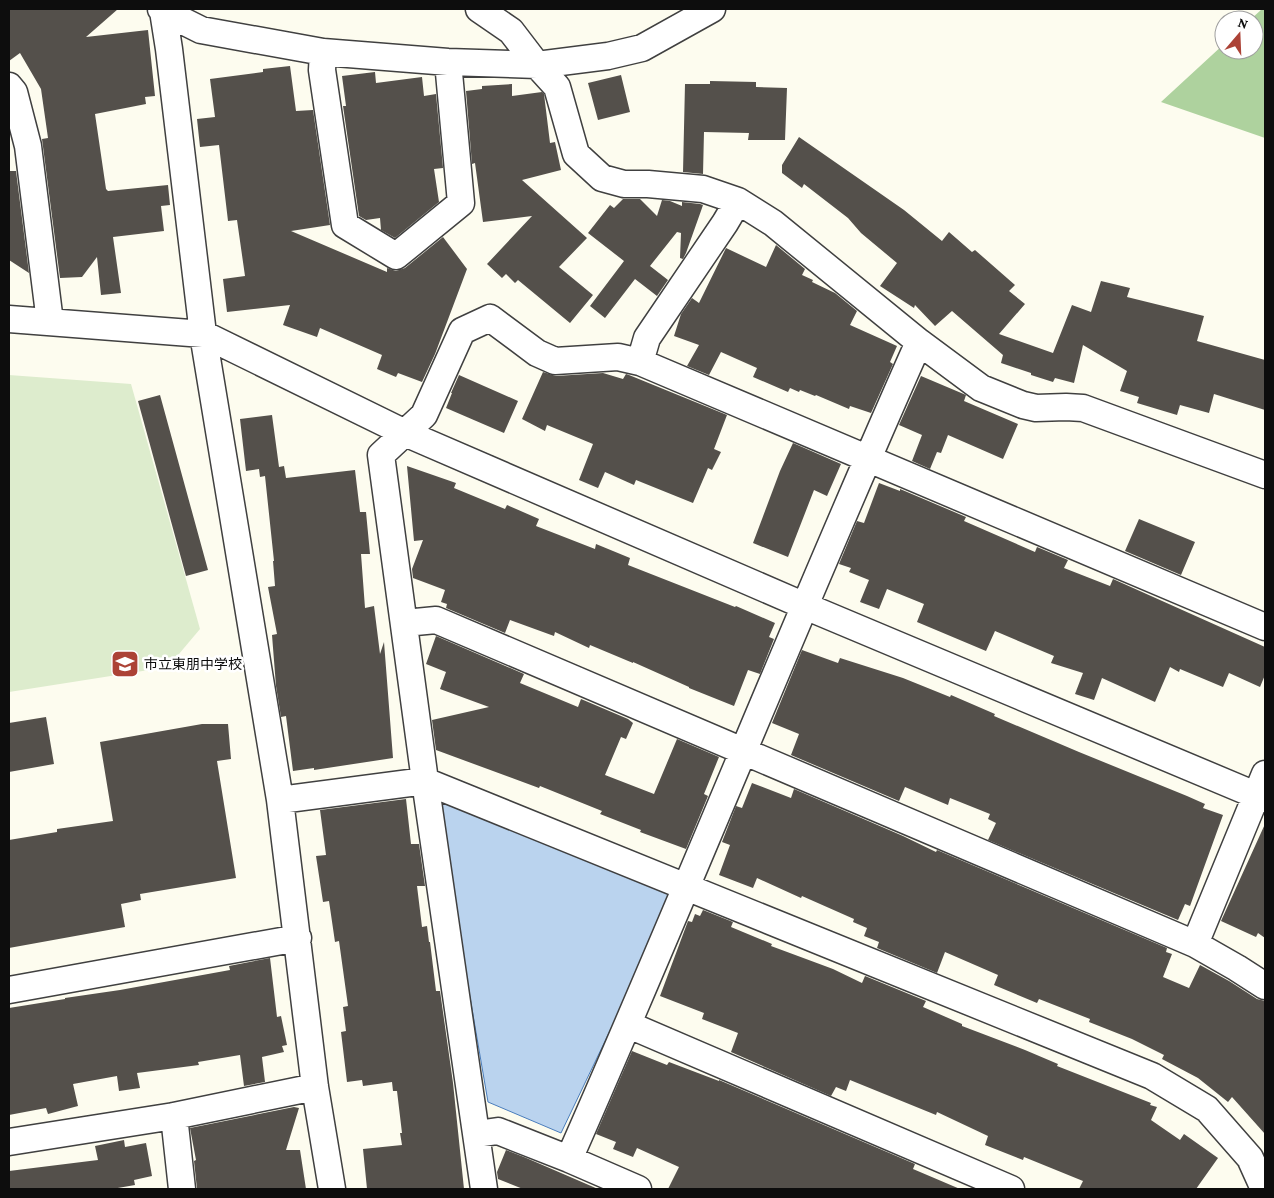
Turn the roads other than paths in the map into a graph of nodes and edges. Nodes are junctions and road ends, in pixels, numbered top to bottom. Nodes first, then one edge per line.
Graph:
1 (162, 9) edge
2 (479, 9) edge
3 (712, 9) edge
4 (323, 52) junction
5 (448, 62) junction
6 (537, 66) junction
7 (9, 86) edge
8 (18, 146) edge
9 (738, 201) junction
10 (9, 318) edge
11 (50, 322) junction
12 (203, 334) junction
13 (919, 342) junction
14 (640, 362) junction
15 (406, 433) junction
16 (867, 458) junction
17 (1265, 474) edge
18 (805, 606) junction
19 (405, 623) junction
20 (1265, 627) edge
21 (744, 752) junction
22 (425, 781) junction
23 (1262, 789) edge
24 (280, 800) junction
25 (686, 888) junction
26 (298, 938) junction
27 (1195, 944) junction
28 (1265, 986) edge
29 (9, 990) edge
30 (629, 1025) junction
31 (315, 1087) junction
32 (174, 1116) junction
33 (477, 1134) junction
34 (9, 1142) edge
35 (570, 1159) junction
36 (182, 1189) edge
37 (332, 1189) edge
38 (484, 1189) edge
39 (638, 1189) edge
40 (1011, 1189) edge
41 (1264, 1189) edge

1 - 4 street
1 - 12 street
2 - 6 street
3 - 6 street
4 - 5 street
4 - 5 street
5 - 6 street
6 - 9 street
7 - 8 street
8 - 11 street
9 - 13 street
9 - 14 street
10 - 11 street
11 - 12 street
12 - 15 street
12 - 24 street
13 - 16 street
13 - 17 street
14 - 15 street
14 - 16 street
15 - 18 street
15 - 19 street
16 - 18 street
16 - 20 street
18 - 21 street
18 - 23 street
19 - 21 street
19 - 22 street
21 - 25 street
21 - 27 street
22 - 24 street
22 - 25 street
22 - 33 street
23 - 27 street
24 - 26 street
25 - 30 street
25 - 41 street
26 - 29 street
26 - 31 street
27 - 28 street
30 - 35 street
30 - 40 street
31 - 32 street
31 - 37 street
32 - 34 street
32 - 36 street
33 - 35 street
33 - 38 street
35 - 39 street

